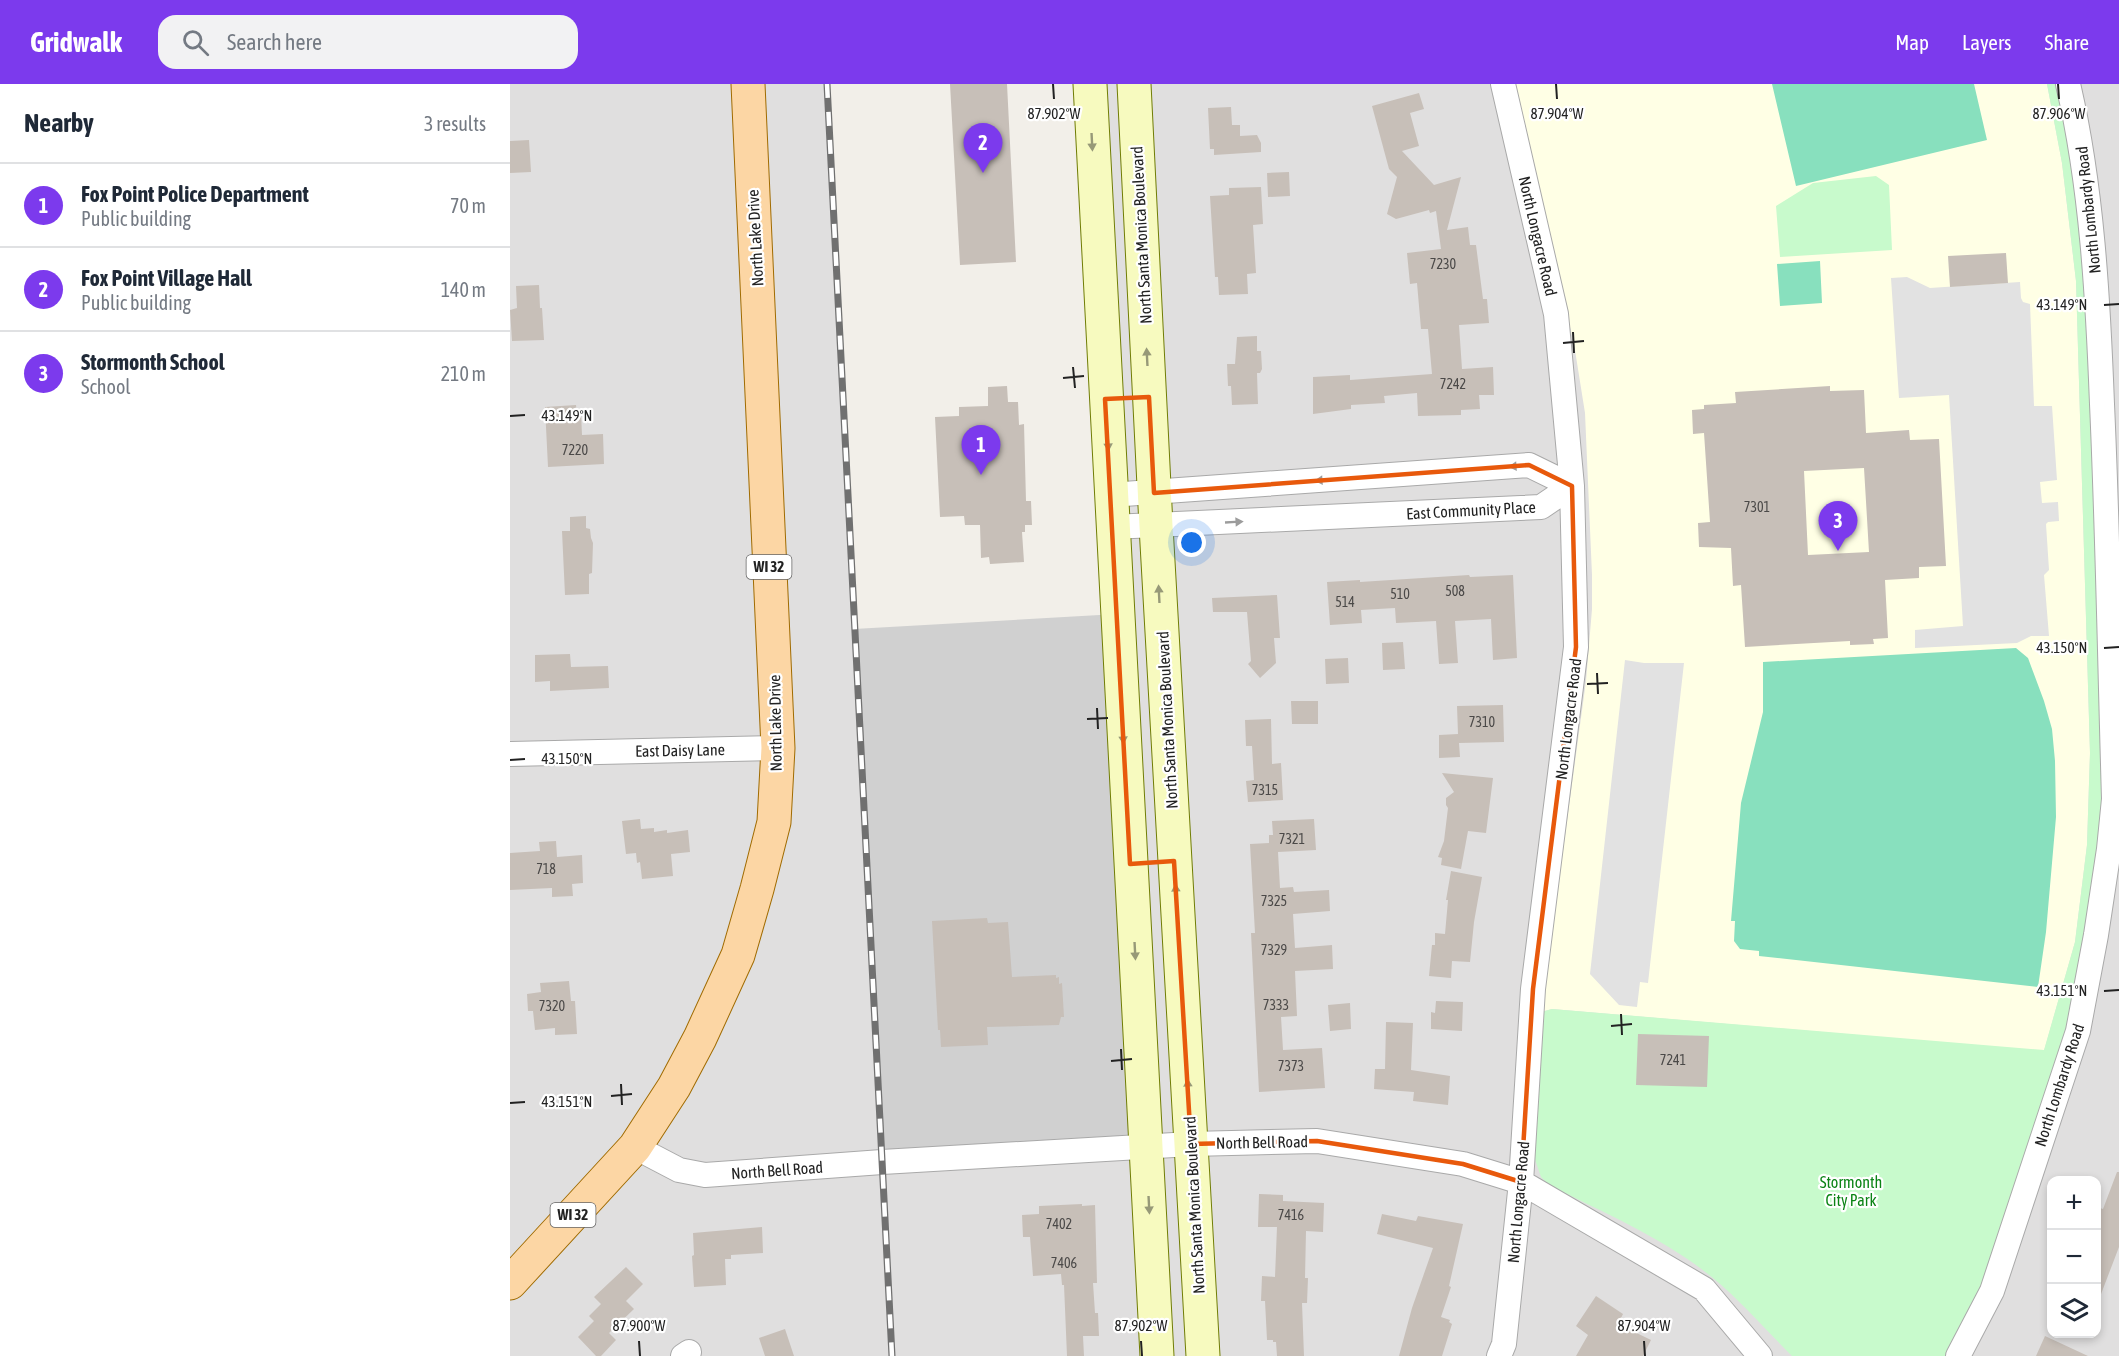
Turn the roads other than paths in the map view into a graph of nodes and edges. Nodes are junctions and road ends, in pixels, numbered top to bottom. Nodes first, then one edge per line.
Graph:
1 (748, 84) edge
2 (1089, 84) edge
3 (1134, 84) edge
4 (1503, 84) edge
5 (2068, 84) edge
6 (1101, 311) junction
7 (1145, 313) junction
8 (1149, 397) junction
9 (1106, 399) junction
10 (2112, 457) edge
11 (1572, 486) junction
12 (1154, 493) junction
13 (1110, 495) junction
14 (1156, 526) junction
15 (1112, 527) junction
16 (1164, 682) junction
17 (1120, 686) junction
18 (777, 748) junction
19 (510, 754) edge
20 (1174, 861) junction
21 (1130, 864) junction
22 (1191, 1144) junction
23 (635, 1147) junction
24 (1145, 1147) junction
25 (1521, 1182) junction
26 (510, 1283) edge
27 (1157, 1356) edge
28 (1203, 1356) edge
29 (1499, 1356) edge
30 (1760, 1356) edge
31 (1958, 1356) edge

1 - 18 main road, North Lake Drive / WI 32
2 -> 6 street
3 - 7 street, North Santa Monica Boulevard
4 - 11 street, North Longacre Road
5 - 10 street, North Lombardy Road
6 - 7 street
6 - 9 street
8 -> 7 street, North Santa Monica Boulevard
8 - 9 street
8 - 12 street, North Santa Monica Boulevard
9 -> 13 street
10 - 31 street, North Lombardy Road
11 -> 12 street
14 -> 11 street, East Community Place
11 - 25 street, North Longacre Road
12 - 13 street
12 - 14 street, North Santa Monica Boulevard
13 - 15 street
14 - 15 street, East Community Place
16 -> 14 street, North Santa Monica Boulevard
15 - 17 street
16 - 17 street
16 - 20 street, North Santa Monica Boulevard
17 -> 21 street
18 - 19 street, East Daisy Lane
18 - 23 main road, North Lake Drive / WI 32
20 - 21 street
22 -> 20 street, North Santa Monica Boulevard
21 -> 24 street
22 - 24 street, North Bell Road
22 - 25 street, North Bell Road
22 - 28 street, North Santa Monica Boulevard
23 - 24 street, North Bell Road
23 - 26 main road, North Lake Drive / WI 32
24 -> 27 street
25 - 29 street, North Longacre Road
25 - 30 street, North Bell Road

